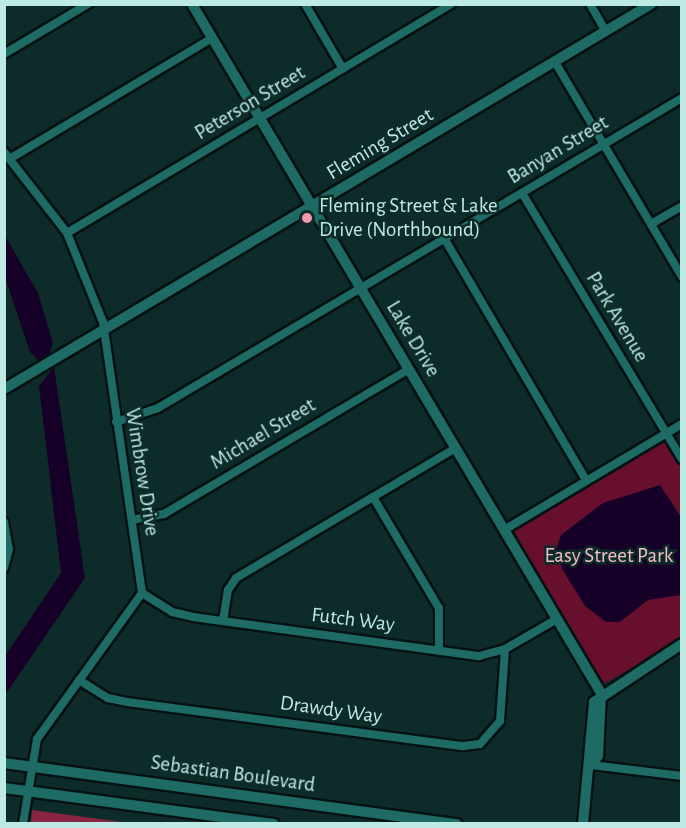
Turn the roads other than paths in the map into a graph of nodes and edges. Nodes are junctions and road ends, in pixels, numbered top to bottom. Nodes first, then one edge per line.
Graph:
1 (192, 4) edge
2 (305, 4) edge
3 (451, 4) edge
4 (590, 4) edge
5 (651, 4) edge
6 (83, 6) edge
7 (606, 32) junction
8 (212, 38) junction
9 (4, 54) edge
10 (555, 62) junction
11 (343, 69) junction
12 (681, 98) edge
13 (260, 118) junction
14 (603, 145) junction
15 (8, 155) edge
16 (522, 193) junction
17 (681, 206) edge
18 (312, 207) junction
19 (651, 224) junction
20 (67, 232) junction
21 (444, 238) junction
22 (681, 277) edge
23 (361, 288) junction
24 (102, 331) junction
25 (409, 369) junction
26 (4, 389) edge
27 (116, 422) junction
28 (681, 424) edge
29 (666, 434) junction
30 (456, 448) junction
31 (681, 459) edge
32 (586, 480) junction
33 (373, 497) junction
34 (132, 520) junction
35 (4, 522) edge
36 (504, 530) junction
37 (4, 568) edge
38 (142, 593) junction
39 (557, 619) junction
40 (223, 621) junction
41 (681, 644) edge
42 (505, 649) junction
43 (439, 650) junction
44 (79, 680) junction
45 (601, 693) junction
46 (4, 763) edge
47 (591, 765) junction
48 (31, 766) junction
49 (681, 776) edge
50 (4, 788) edge
51 (27, 791) junction
52 (23, 824) edge
53 (274, 824) edge
54 (457, 824) edge
55 (583, 824) edge

1 - 8 street, Lake Drive
2 - 11 street
3 - 11 street, Peterson Street
4 - 7 street
5 - 7 street, Fleming Street
6 - 9 street
7 - 10 street, Fleming Street
8 - 13 street, Lake Drive
8 - 15 street
10 - 14 street
10 - 18 street, Fleming Street
11 - 13 street, Peterson Street
12 - 14 street, Banyan Street
13 - 18 street, Lake Drive
13 - 20 street, Peterson Street
14 - 16 street, Banyan Street
14 - 19 street
15 - 20 street, Wimbrow Drive
16 - 21 street, Banyan Street
16 - 29 street, Park Avenue
17 - 19 street
18 - 23 street, Lake Drive
18 - 24 street, Fleming Street
19 - 22 street
20 - 24 street, Wimbrow Drive
21 - 23 street, Banyan Street
21 - 32 street
23 - 25 street, Lake Drive
23 - 27 street, Banyan Street
24 - 26 street, Fleming Street
24 - 27 street, Wimbrow Drive
25 - 30 street, Lake Drive
25 - 34 street, Michael Street
27 - 34 street, Wimbrow Drive
28 - 29 street
29 - 31 street, Park Avenue
29 - 32 street
30 - 33 street
30 - 36 street, Lake Drive
32 - 36 street
33 - 40 street
33 - 43 street
34 - 38 street, Wimbrow Drive
35 - 37 street
36 - 39 street, Lake Drive
38 - 40 street, Futch Way
38 - 44 street
39 - 42 street, Futch Way
39 - 45 street, Lake Drive
40 - 43 street, Futch Way
41 - 45 street
42 - 43 street, Futch Way
42 - 44 street, Drawdy Way
44 - 48 street
45 - 47 street
46 - 48 street, Sebastian Boulevard
47 - 49 street
47 - 55 street
48 - 51 street
48 - 54 street, Sebastian Boulevard
50 - 51 street, Sebastian Boulevard
51 - 52 street
51 - 53 street, Sebastian Boulevard

